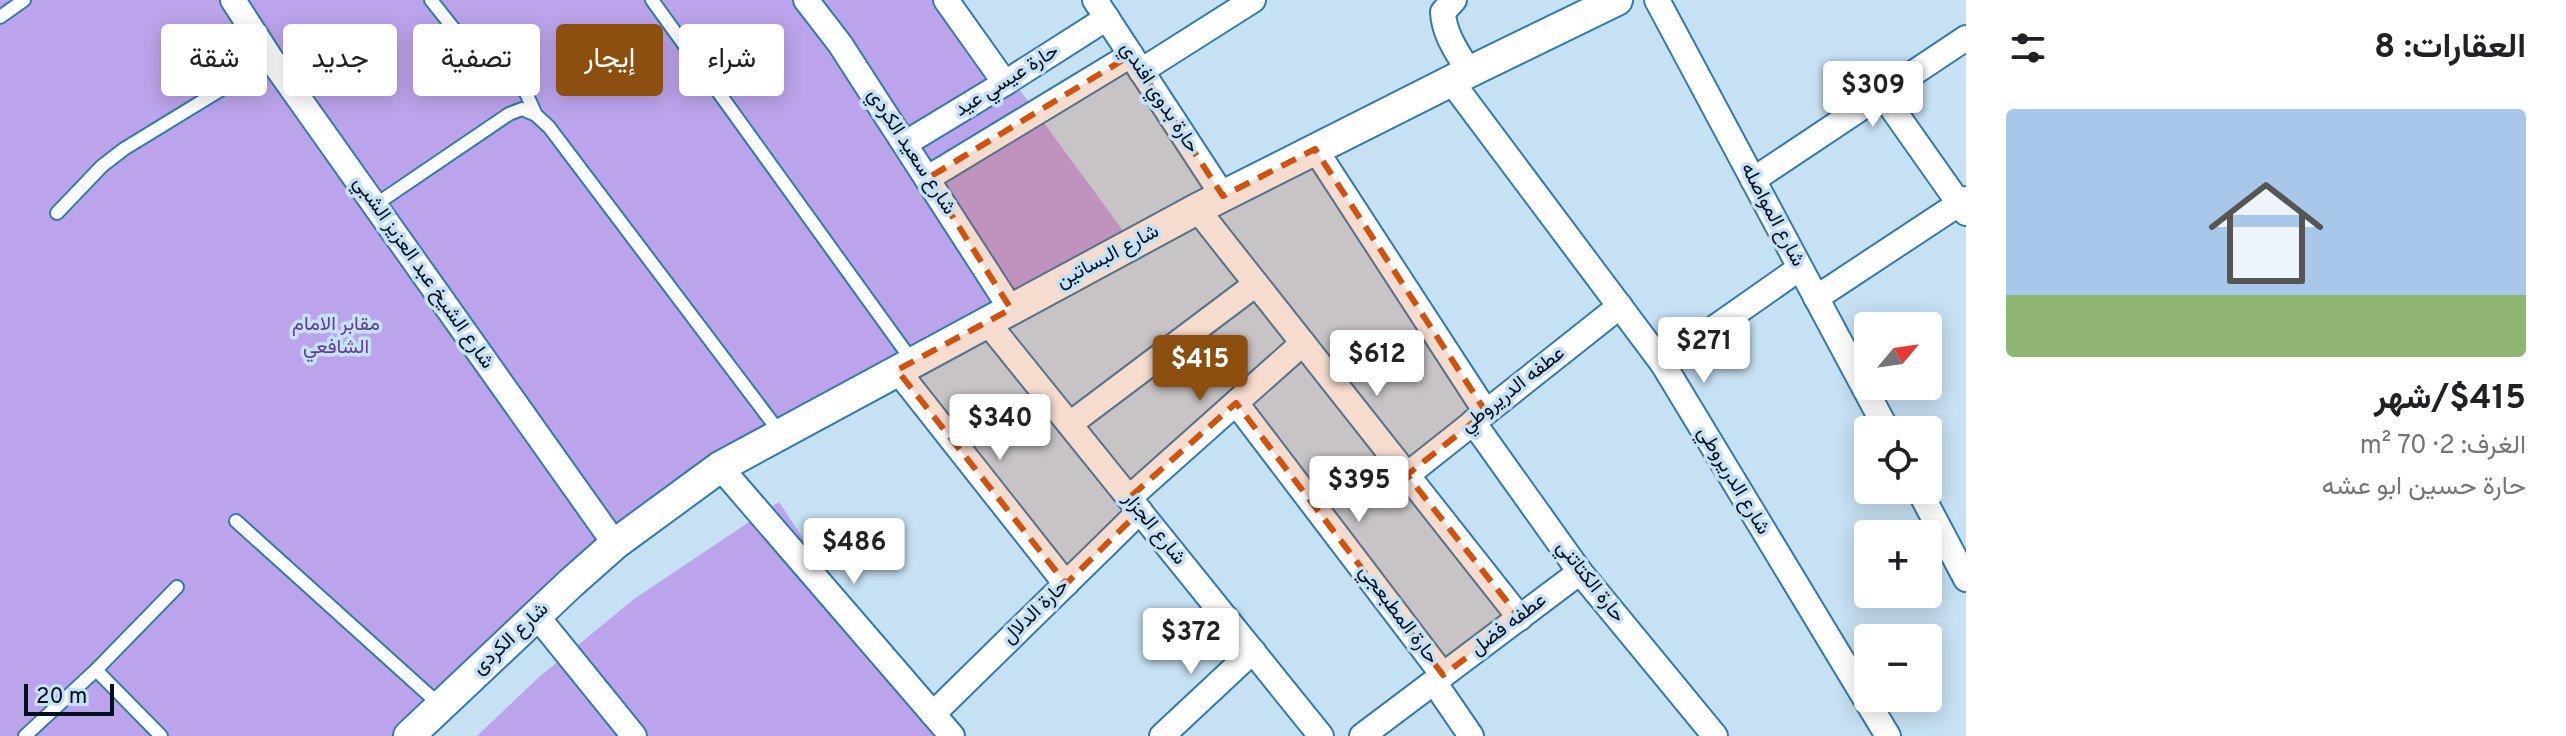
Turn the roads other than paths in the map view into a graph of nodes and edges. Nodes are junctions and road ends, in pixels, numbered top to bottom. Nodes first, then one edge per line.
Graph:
1 (24, 0) edge
2 (431, 0) edge
3 (652, 0) edge
4 (806, 0) edge
5 (946, 0) edge
6 (1253, 0) edge
7 (1454, 0) edge
8 (1617, 0) edge
9 (1657, 0) edge
10 (239, 2) edge
11 (1101, 9) edge
12 (0, 17) edge
13 (1966, 38) edge
14 (271, 59) junction
15 (1136, 63) junction
16 (1460, 76) junction
17 (1005, 83) junction
18 (1882, 94) junction
19 (536, 115) junction
20 (906, 143) junction
21 (1315, 149) junction
22 (928, 178) junction
23 (1753, 180) junction
24 (1210, 202) junction
25 (375, 205) junction
26 (1964, 206) edge
27 (57, 213) dead end
28 (1800, 268) junction
29 (1256, 284) junction
30 (1816, 298) junction
31 (1620, 306) junction
32 (999, 315) junction
33 (1303, 343) junction
34 (1663, 364) junction
35 (905, 366) junction
36 (1236, 403) junction
37 (1879, 416) edge
38 (1479, 417) junction
39 (1070, 424) junction
40 (781, 434) junction
41 (720, 467) junction
42 (1407, 475) junction
43 (1926, 504) edge
44 (1135, 505) junction
45 (236, 521) dead end
46 (615, 544) junction
47 (1580, 572) junction
48 (1966, 579) edge
49 (1066, 584) junction
50 (177, 587) dead end
51 (536, 615) junction
52 (1520, 618) junction
53 (1253, 651) junction
54 (96, 670) junction
55 (1439, 678) junction
56 (441, 706) junction
57 (933, 714) junction
58 (1190, 726) edge
59 (414, 734) edge
60 (25, 736) edge
61 (161, 736) edge
62 (634, 736) edge
63 (952, 736) edge
64 (1162, 736) edge
65 (1321, 736) edge
66 (1362, 736) edge
67 (1471, 736) edge
68 (1715, 736) edge
69 (1888, 736) edge

1 - 12 lane
2 - 19 lane
3 - 35 lane
4 - 20 street, شارع سعيد الكردي
5 - 17 street
6 - 15 street
7 - 16 street, شارع الدريروطي
8 - 16 street, شارع البساتين
9 - 23 street, شارع المواصله
10 - 14 street, شارع الشيخ عبد العزيز الشبي
11 - 15 street, حارة بدوي افندي
11 - 17 street, حارة عيسي عيد
13 - 18 street
14 - 25 street, شارع الشيخ عبد العزيز الشبي
14 - 27 lane
15 - 22 street
15 - 24 street, حارة بدوي افندي
16 - 21 street, شارع البساتين
16 - 31 street, شارع الدريروطي
17 - 20 street, حارة عيسي عيد
18 - 23 street
18 - 26 street
19 - 25 lane
19 - 40 lane
20 - 22 street, شارع سعيد الكردي
21 - 24 street, شارع البساتين
21 - 38 street, حارة الكتاتني
22 - 32 street, شارع سعيد الكردي
23 - 28 street, شارع المواصله
24 - 29 street, حارة بدوي افندي
24 - 32 street, شارع البساتين
25 - 46 street, شارع الشيخ عبد العزيز الشبي
26 - 30 street
28 - 30 street, شارع المواصله
28 - 34 street
29 - 33 street, حارة بدوي افندي
29 - 39 street
30 - 37 street, شارع المواصله
31 - 34 street, شارع الدريروطي
31 - 38 street, عطفه الدريروطي
32 - 35 street, شارع البساتين
32 - 39 street, شارع الجزار
33 - 36 street, حارة الدلال
33 - 42 street, حارة بدوي افندي
34 - 69 street, شارع الدريروطي
35 - 40 street, شارع البساتين
35 - 49 street
36 - 44 street, حارة الدلال
36 - 55 street, حارة المطبعجي
38 - 42 street, عطفه الدريروطي
38 - 47 street, حارة الكتاتني
39 - 44 street, شارع الجزار
40 - 41 street, شارع البساتين
41 - 46 street, شارع البساتين
41 - 57 street
42 - 52 street, حارة بدوي افندي
43 - 48 street
44 - 49 street, حارة الدلال
44 - 53 street, شارع الجزار
45 - 56 lane
46 - 51 street, شارع الكردى
47 - 52 street, عطفه فضل
47 - 68 street, حارة الكتاتني
49 - 57 street, حارة الدلال
50 - 54 lane
51 - 56 street, شارع الكردى
51 - 62 street
52 - 55 street, عطفه فضل
53 - 58 street
53 - 65 street, شارع الجزار
54 - 60 lane
54 - 61 lane
55 - 66 street, عطفه فضل
55 - 67 street, حارة المطبعجي
56 - 59 street, شارع الكردى
57 - 63 street
58 - 64 street

